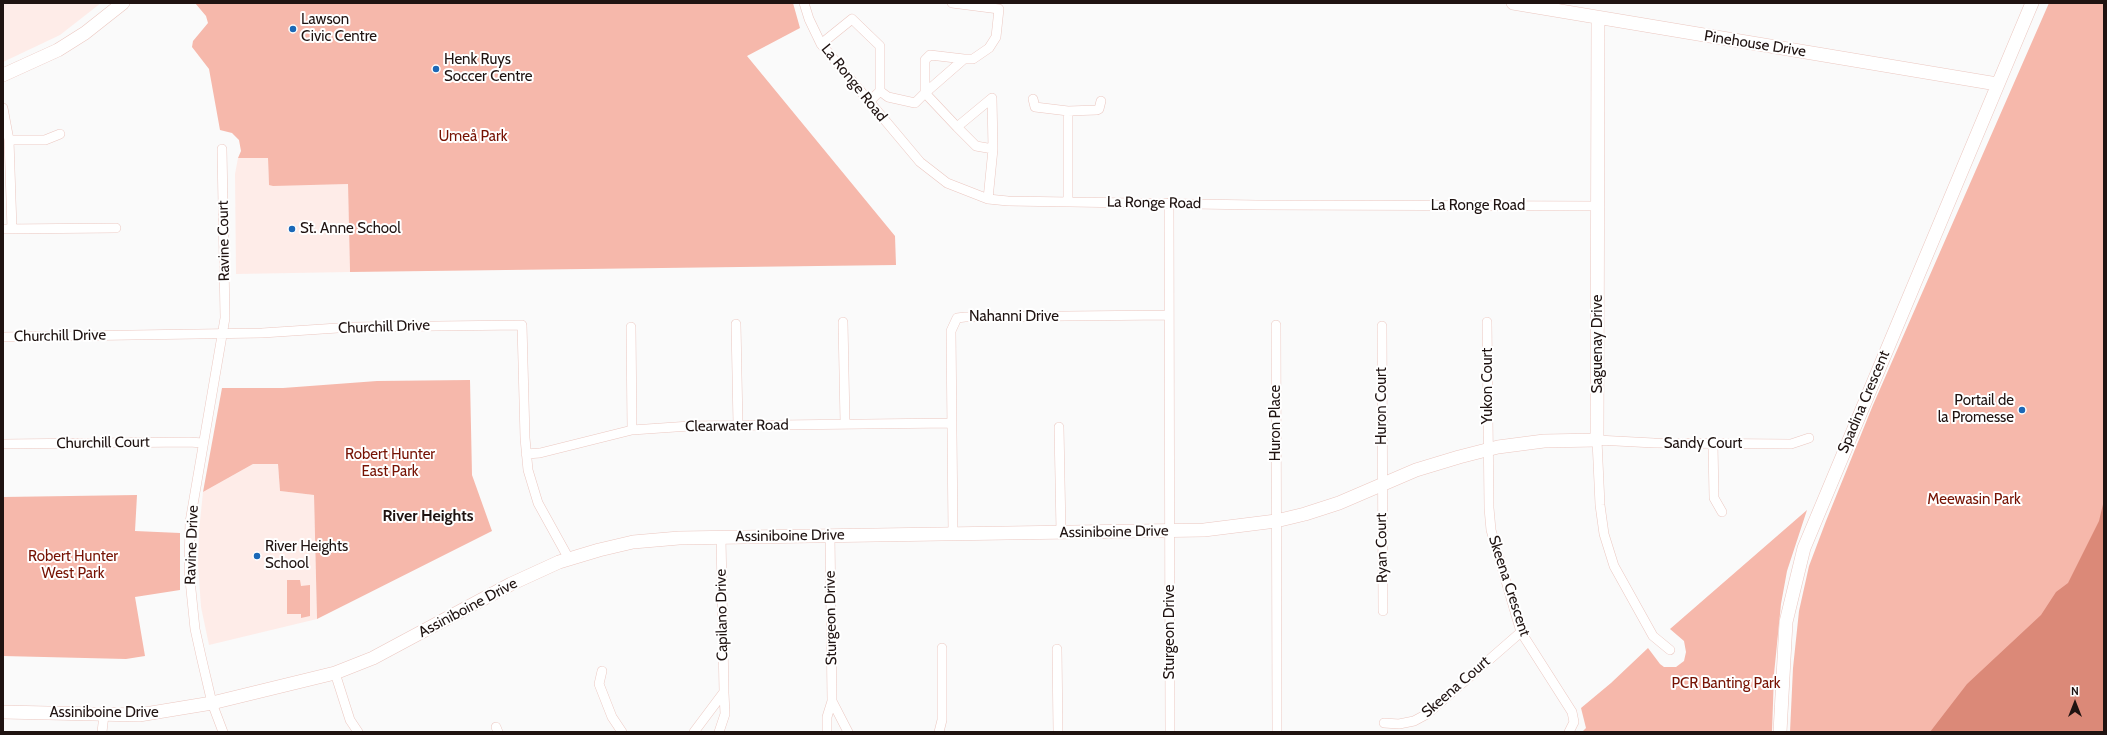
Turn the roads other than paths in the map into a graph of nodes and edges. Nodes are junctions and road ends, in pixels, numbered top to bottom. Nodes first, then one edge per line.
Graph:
1 (123, 3) edge
2 (804, 3) edge
3 (952, 3) edge
4 (1513, 3) edge
5 (2032, 3) edge
6 (964, 4) edge
7 (1598, 18) junction
8 (821, 44) junction
9 (964, 58) junction
10 (3, 75) edge
11 (1998, 84) junction
12 (880, 91) junction
13 (925, 93) junction
14 (1033, 99) dead end
15 (1101, 101) dead end
16 (869, 102) junction
17 (3, 108) edge
18 (1068, 111) junction
19 (957, 127) junction
20 (60, 134) dead end
21 (9, 140) junction
22 (993, 149) junction
23 (222, 150) dead end
24 (988, 199) junction
25 (1068, 202) junction
26 (1169, 203) junction
27 (1598, 206) junction
28 (116, 228) dead end
29 (7, 229) edge
30 (1169, 315) junction
31 (843, 322) dead end
32 (1488, 322) dead end
33 (736, 324) dead end
34 (1276, 325) dead end
35 (1382, 326) dead end
36 (631, 327) dead end
37 (222, 333) junction
38 (3, 336) edge
39 (845, 423) junction
40 (952, 423) junction
41 (738, 426) junction
42 (1059, 427) dead end
43 (632, 430) junction
44 (1809, 438) dead end
45 (1598, 440) junction
46 (203, 443) junction
47 (3, 444) edge
48 (1713, 444) junction
49 (1488, 450) junction
50 (526, 454) junction
51 (1382, 485) junction
52 (1722, 512) dead end
53 (1276, 521) junction
54 (1170, 531) junction
55 (1061, 532) junction
56 (953, 533) junction
57 (830, 535) junction
58 (721, 538) junction
59 (569, 559) junction
60 (1383, 611) dead end
61 (1521, 632) junction
62 (942, 648) dead end
63 (1056, 649) dead end
64 (1670, 650) dead end
65 (602, 671) dead end
66 (336, 673) junction
67 (724, 692) junction
68 (832, 701) junction
69 (212, 703) junction
70 (3, 712) edge
71 (104, 715) junction
72 (1384, 723) dead end
73 (102, 732) edge
74 (222, 732) edge
75 (358, 732) edge
76 (622, 732) edge
77 (694, 732) edge
78 (719, 732) edge
79 (827, 732) edge
80 (848, 732) edge
81 (939, 732) edge
82 (1058, 732) edge
83 (1170, 732) edge
84 (1277, 732) edge
85 (1569, 732) edge
86 (1780, 732) edge

1 - 10 street
2 - 8 street, La Ronge Road
3 - 6 street
4 - 7 street, Pinehouse Drive
5 - 11 street, Spadina Crescent
6 - 9 street
7 - 11 street, Pinehouse Drive
7 - 27 street, Saguenay Drive
8 - 12 street
8 - 16 street, La Ronge Road
9 - 13 street
9 - 13 street
11 - 86 street, Spadina Crescent
12 - 13 street
12 - 16 street
13 - 19 street
14 - 18 street
15 - 18 street
16 - 24 street, La Ronge Road
17 - 21 street
18 - 25 street
19 - 22 street
19 - 22 street
20 - 21 street
21 - 29 street
22 - 24 street
23 - 37 street, Ravine Court
24 - 25 street, La Ronge Road
25 - 26 street, La Ronge Road
26 - 27 street, La Ronge Road
26 - 30 street
27 - 45 street, Saguenay Drive
28 - 29 street
30 - 40 street, Nahanni Drive
30 - 54 street
31 - 39 street
32 - 49 street, Yukon Court
33 - 41 street
34 - 53 street, Huron Place
35 - 51 street, Huron Court
36 - 43 street
37 - 38 street, Churchill Drive
37 - 46 street, Ravine Drive
37 - 50 street, Churchill Drive
39 - 40 street, Clearwater Road
39 - 41 street, Clearwater Road
40 - 56 street, Nahanni Drive
41 - 43 street, Clearwater Road
42 - 55 street
43 - 50 street, Clearwater Road
44 - 48 street, Sandy Court
45 - 48 street, Sandy Court
45 - 49 street, Assiniboine Drive
45 - 64 street, Saguenay Drive
46 - 47 street, Churchill Court
46 - 69 street, Ravine Drive
48 - 52 street
49 - 51 street, Assiniboine Drive
49 - 61 street, Skeena Crescent
50 - 59 street, Churchill Drive
51 - 53 street, Assiniboine Drive
51 - 60 street, Ryan Court
53 - 54 street, Assiniboine Drive
53 - 84 street
54 - 55 street, Assiniboine Drive
54 - 83 street, Sturgeon Drive
55 - 56 street, Assiniboine Drive
56 - 57 street, Assiniboine Drive
57 - 58 street, Assiniboine Drive
57 - 68 street, Sturgeon Drive
58 - 59 street, Assiniboine Drive
58 - 67 street, Capilano Drive
59 - 66 street, Assiniboine Drive
61 - 72 street, Skeena Court
61 - 85 street, Skeena Crescent
62 - 81 street
63 - 82 street
65 - 76 street
66 - 69 street, Assiniboine Drive
66 - 75 street
67 - 77 street
67 - 78 street, Capilano Drive
68 - 79 street, Sturgeon Drive
68 - 80 street, Sturgeon Drive
69 - 71 street, Assiniboine Drive
69 - 74 street, Ravine Drive
70 - 71 street, Assiniboine Drive
71 - 73 street

